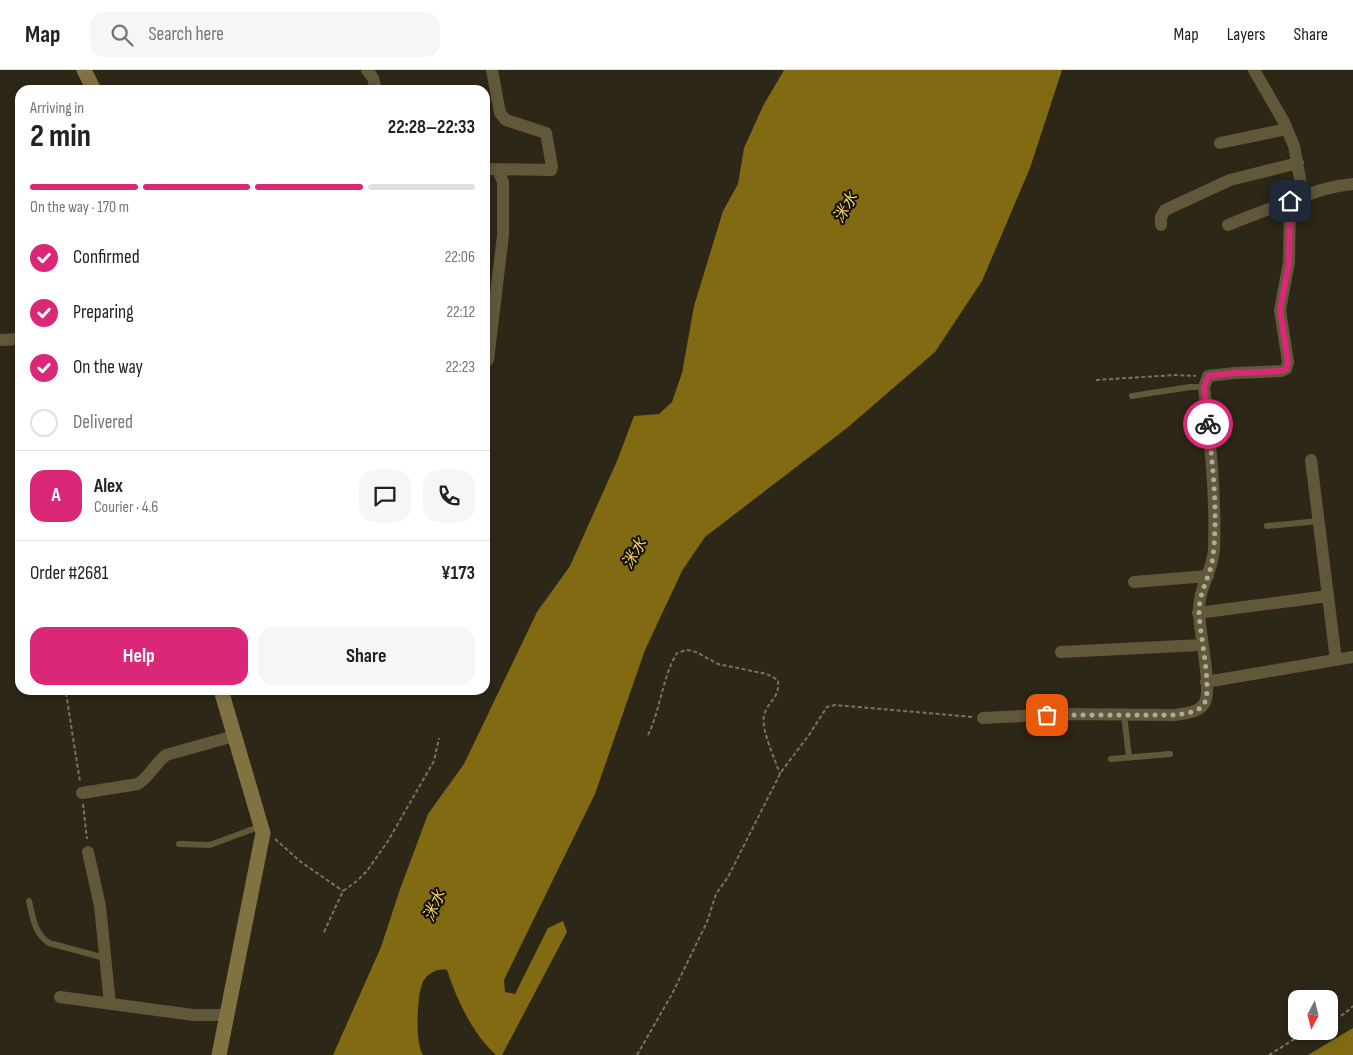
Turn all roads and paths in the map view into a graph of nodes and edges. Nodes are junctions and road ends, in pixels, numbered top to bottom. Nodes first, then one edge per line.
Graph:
1 (84, 70) edge
2 (367, 70) edge
3 (492, 70) edge
4 (1254, 70) edge
5 (92, 85) edge
6 (375, 85) edge
7 (1287, 129) junction
8 (1220, 143) dead end
9 (1298, 163) junction
10 (492, 170) edge
11 (1353, 184) edge
12 (1303, 195) junction
13 (1290, 201) junction
14 (1161, 225) dead end
15 (1228, 225) dead end
16 (15, 339) edge
17 (0, 340) edge
18 (490, 343) edge
19 (1096, 380) dead end
20 (1206, 382) junction
21 (1132, 396) dead end
22 (1311, 460) dead end
23 (1319, 521) junction
24 (1266, 526) dead end
25 (1208, 576) junction
26 (1134, 582) dead end
27 (1328, 596) junction
28 (1198, 612) junction
29 (1202, 645) junction
30 (1061, 652) dead end
31 (1353, 658) edge
32 (1336, 660) junction
33 (1206, 682) junction
34 (66, 695) edge
35 (222, 695) edge
36 (1124, 714) junction
37 (983, 718) joint
38 (648, 734) dead end
39 (234, 736) junction
40 (439, 738) dead end
41 (1170, 754) dead end
42 (1129, 758) junction
43 (1111, 759) dead end
44 (780, 774) junction
45 (82, 793) junction
46 (261, 826) junction
47 (179, 844) dead end
48 (88, 852) joint
49 (342, 891) junction
50 (29, 901) dead end
51 (324, 932) dead end
52 (105, 958) junction
53 (60, 997) dead end
54 (110, 1004) junction
55 (1353, 1006) edge
56 (228, 1016) junction
57 (1338, 1017) edge
58 (1293, 1040) edge
59 (219, 1055) edge
60 (636, 1055) edge
61 (1269, 1055) edge

1 - 5 street
2 - 6 street
3 - 10 street
4 - 7 street
7 - 8 street
7 - 9 street
9 - 12 street
9 - 14 street
10 - 18 street
11 - 12 street
12 - 13 street
13 - 15 street
13 - 20 street
16 - 17 street
19 - 20 path
20 - 21 lane
20 - 25 street
22 - 23 street
23 - 24 lane
23 - 27 street
25 - 26 street
25 - 28 street
27 - 28 street
27 - 32 street
28 - 29 street
29 - 30 street
29 - 33 street
31 - 32 street
32 - 33 street
33 - 36 street
34 - 45 path
35 - 39 street
36 - 37 street
36 - 42 lane
37 - 44 path
38 - 44 path
39 - 45 street
39 - 46 street
40 - 49 path
41 - 42 lane
42 - 43 lane
44 - 60 path
45 - 48 path
46 - 47 lane
46 - 49 path
46 - 56 street
48 - 52 street
49 - 51 path
50 - 52 lane
52 - 54 street
53 - 54 street
54 - 56 street
55 - 57 path
56 - 59 street
58 - 61 path

